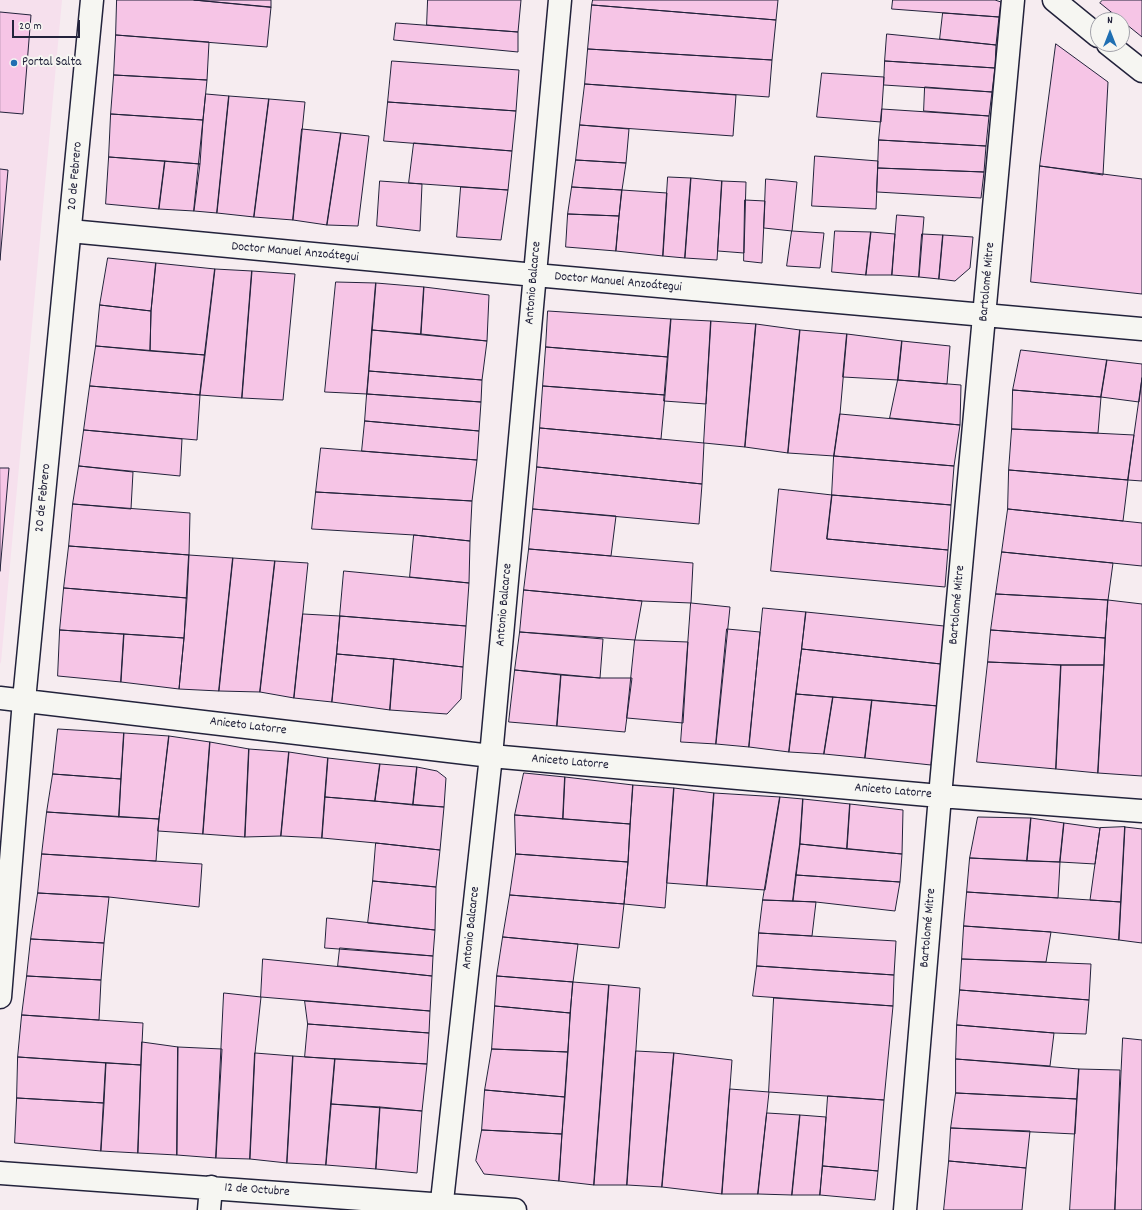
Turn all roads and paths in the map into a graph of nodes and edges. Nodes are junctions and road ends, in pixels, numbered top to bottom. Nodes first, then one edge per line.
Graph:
1 (92, 0) edge
2 (560, 0) edge
3 (1013, 0) edge
4 (1054, 0) edge
5 (1090, 29) edge
6 (1118, 52) edge
7 (1142, 71) edge
8 (70, 231) junction
9 (535, 275) junction
10 (985, 315) junction
11 (1142, 330) edge
12 (0, 698) edge
13 (24, 700) junction
14 (491, 756) junction
15 (940, 796) junction
16 (1142, 811) edge
17 (0, 997) edge
18 (0, 1173) edge
19 (210, 1188) junction
20 (441, 1208) edge
21 (209, 1210) edge
22 (515, 1210) edge
23 (905, 1210) edge

1 - 8 street, 20 de Febrero
2 - 9 street, Antonio Balcarce
3 - 10 street, Bartolomé Mitre
4 - 5 street
6 - 7 street
8 - 9 street, Doctor Manuel Anzoátegui
8 - 13 street, 20 de Febrero
9 - 10 street, Doctor Manuel Anzoátegui
9 - 14 street, Antonio Balcarce
10 - 11 street, Doctor Manuel Anzoátegui
10 - 15 street, Bartolomé Mitre
12 - 13 street, Aniceto Latorre
13 - 14 street, Aniceto Latorre
13 - 17 street, 20 de Febrero
14 - 15 street, Aniceto Latorre
14 - 20 street, Antonio Balcarce
15 - 16 street, Aniceto Latorre
15 - 23 street, Bartolomé Mitre
18 - 19 street, 12 de Octubre
19 - 20 street, 12 de Octubre
19 - 21 street
20 - 22 street, 12 de Octubre

